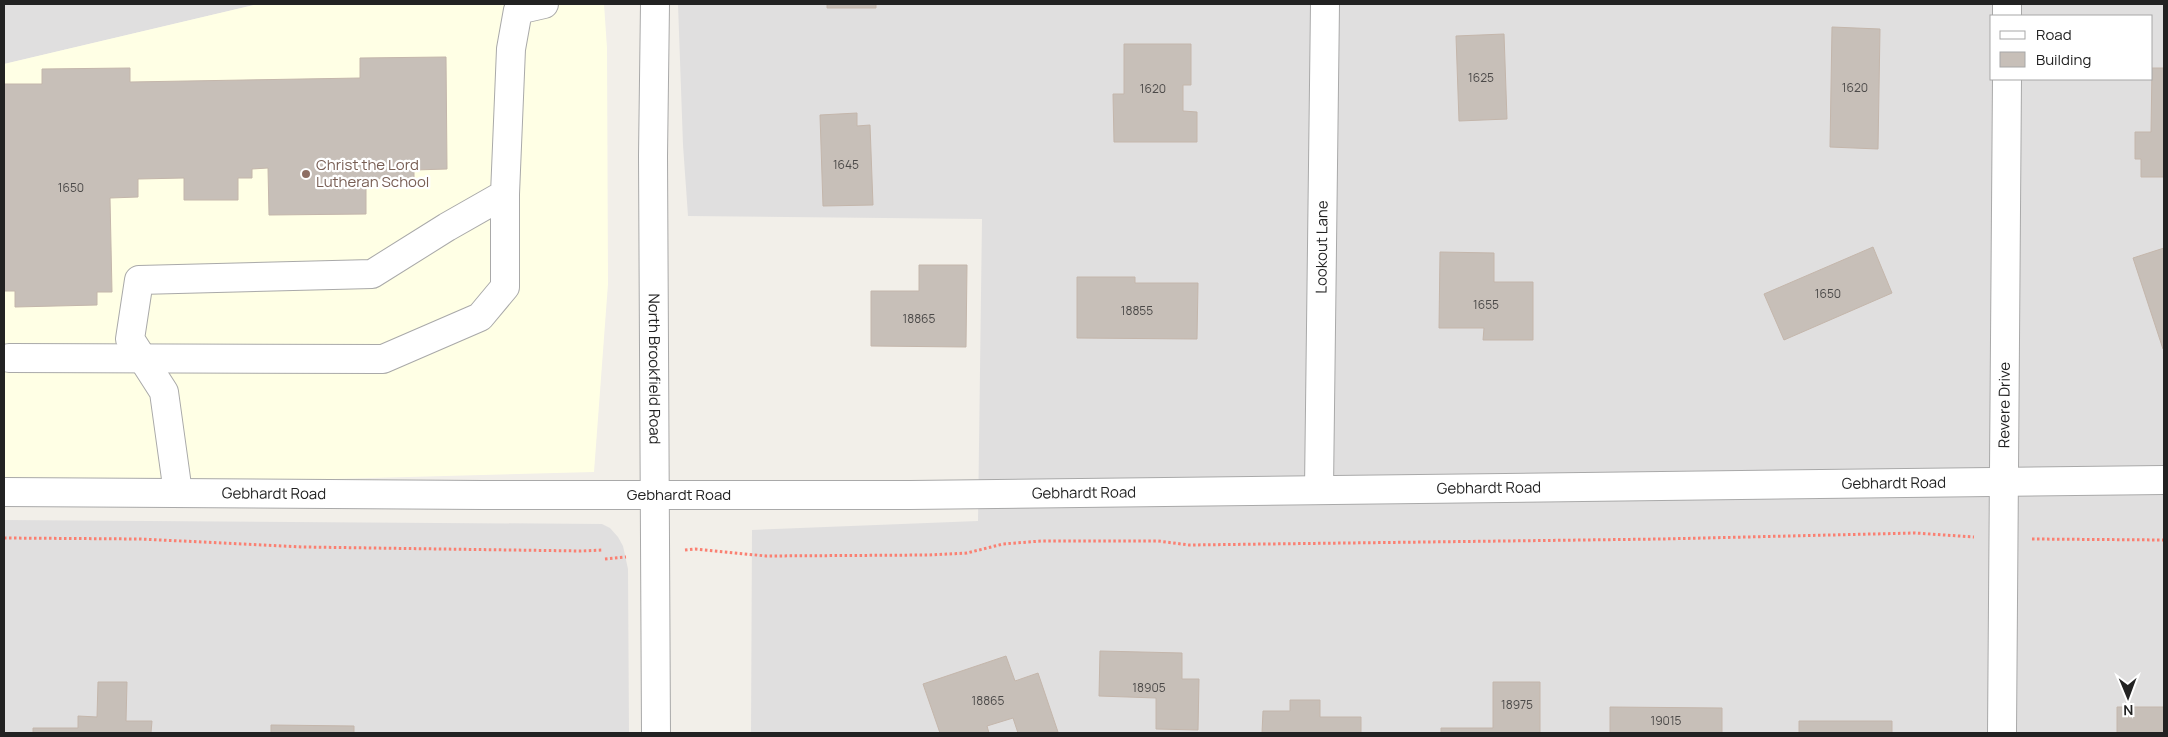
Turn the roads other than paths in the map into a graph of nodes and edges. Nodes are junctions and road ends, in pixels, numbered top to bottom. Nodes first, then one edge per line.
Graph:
1 (544, 4) edge
2 (655, 4) edge
3 (1325, 4) edge
4 (2007, 80) edge
5 (505, 194) junction
6 (8, 358) dead end
7 (143, 358) junction
8 (2164, 480) edge
9 (2004, 482) junction
10 (1319, 489) junction
11 (4, 492) edge
12 (178, 493) junction
13 (656, 494) junction
14 (656, 733) edge
15 (2002, 733) edge

1 - 5 street
2 - 13 street, North Brookfield Road
3 - 10 street, Lookout Lane
4 - 9 street, Revere Drive
5 - 7 street
5 - 7 street
6 - 7 street
7 - 12 street
8 - 9 street, Gebhardt Road
9 - 10 street, Gebhardt Road
9 - 15 street, Revere Drive
10 - 13 street, Gebhardt Road
11 - 12 street, Gebhardt Road
12 - 13 street, Gebhardt Road
13 - 14 street, North Brookfield Road

